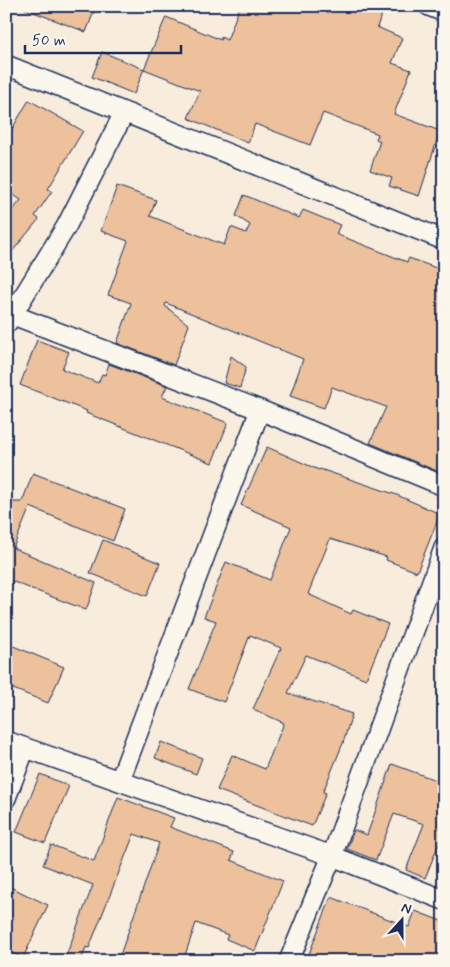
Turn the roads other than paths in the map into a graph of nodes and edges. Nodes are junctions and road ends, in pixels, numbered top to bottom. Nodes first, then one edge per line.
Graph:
1 (429, 6) edge
2 (444, 12) edge
3 (6, 65) edge
4 (124, 113) junction
5 (444, 240) edge
6 (10, 320) edge
7 (260, 410) junction
8 (444, 486) edge
9 (444, 548) edge
10 (6, 741) edge
11 (25, 748) junction
12 (120, 780) junction
13 (6, 798) edge
14 (332, 856) junction
15 (444, 900) edge
16 (289, 961) edge

1 - 2 street
3 - 4 street
4 - 5 street
4 - 6 street
6 - 7 street
7 - 8 street
7 - 12 street
9 - 14 street
10 - 11 street
11 - 12 street
11 - 13 street
12 - 14 street
14 - 15 street
14 - 16 street

